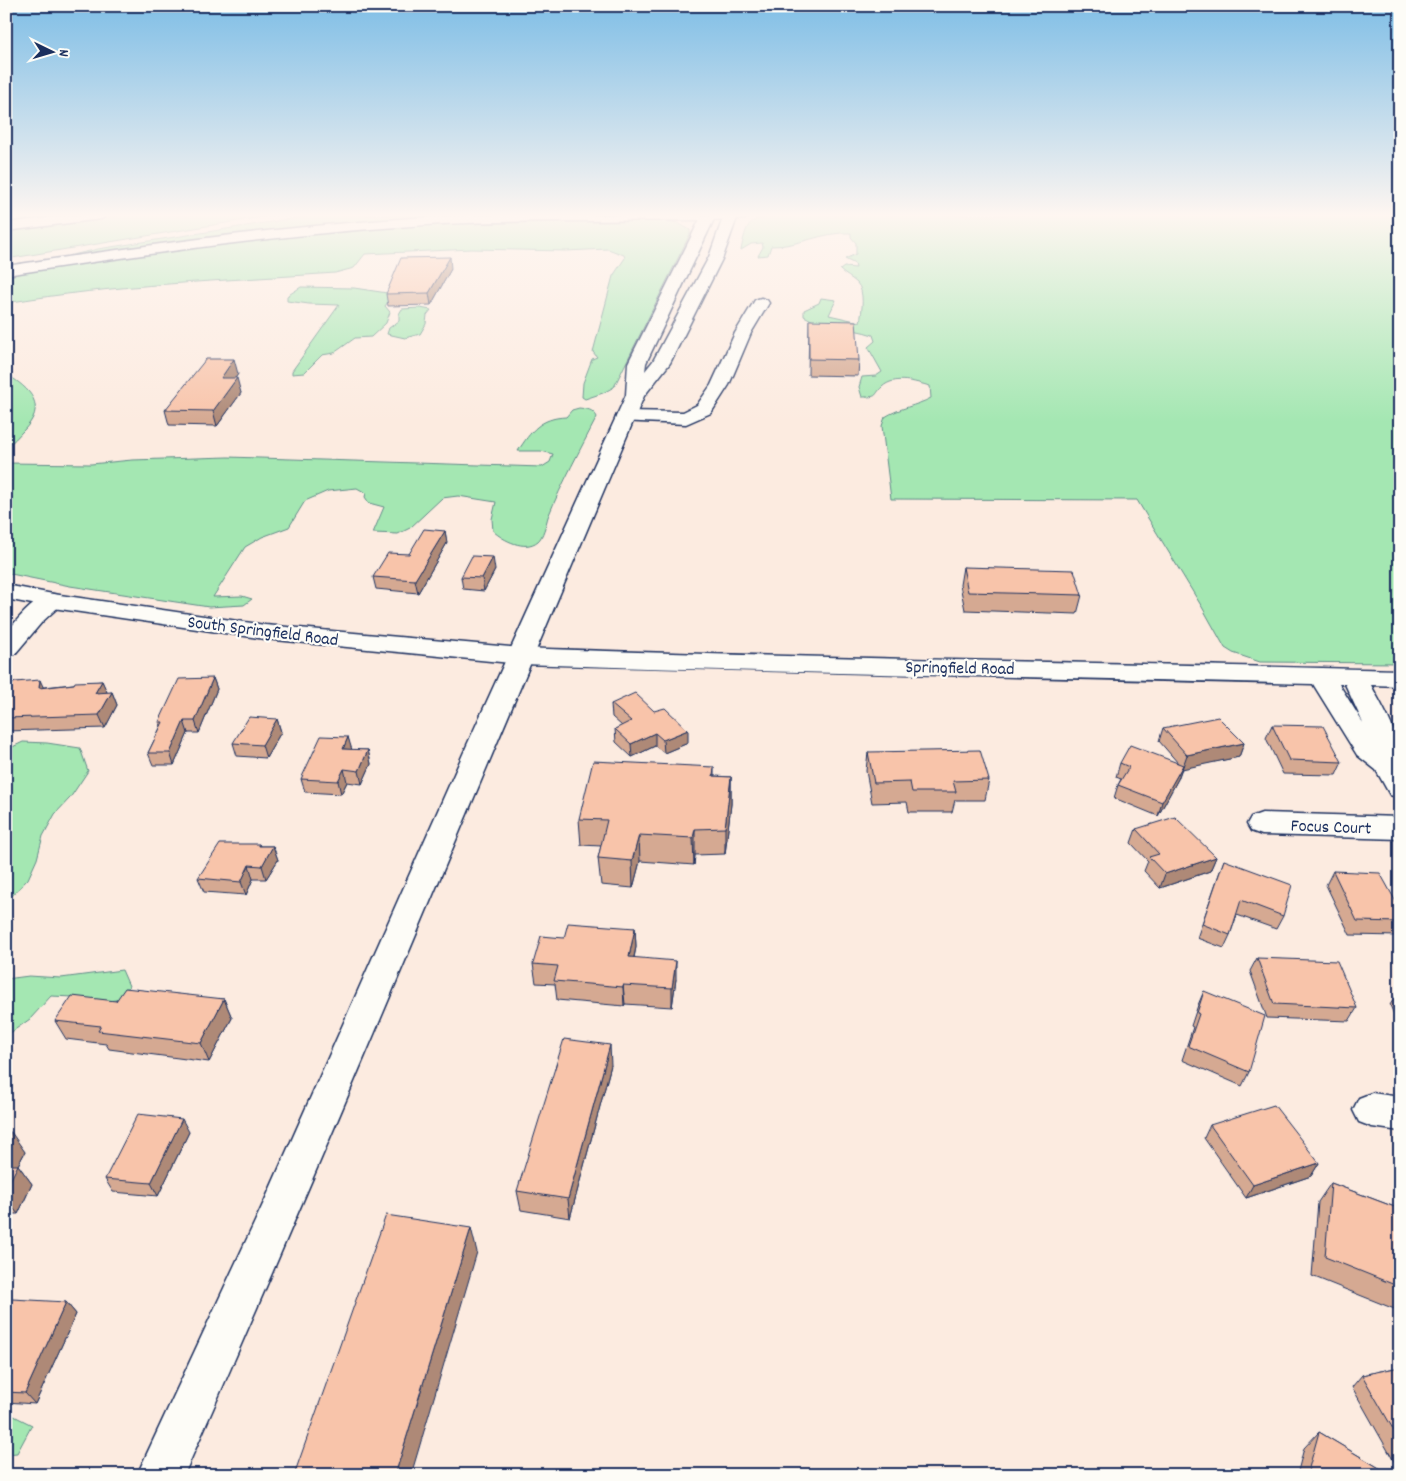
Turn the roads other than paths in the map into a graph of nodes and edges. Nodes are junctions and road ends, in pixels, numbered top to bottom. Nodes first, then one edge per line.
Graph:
1 (675, 284) edge
2 (702, 284) edge
3 (761, 303) dead end
4 (635, 395) junction
5 (625, 418) junction
6 (6, 592) edge
7 (53, 601) junction
8 (6, 649) edge
9 (520, 656) junction
10 (1321, 676) junction
11 (1354, 677) junction
12 (1400, 678) edge
13 (1393, 776) edge
14 (1262, 824) dead end
15 (1400, 828) edge
16 (160, 1475) edge

1 - 4 main road
2 - 4 main road
3 - 5 main road
4 - 5 main road
5 - 9 main road
6 - 7 main road, South Springfield Road
7 - 8 main road
7 - 9 main road, South Springfield Road
9 - 10 main road, Springfield Road
9 - 16 main road
10 - 11 main road, Springfield Road
10 - 13 main road
11 - 12 main road, Springfield Road
11 - 13 main road
14 - 15 main road, Focus Court

